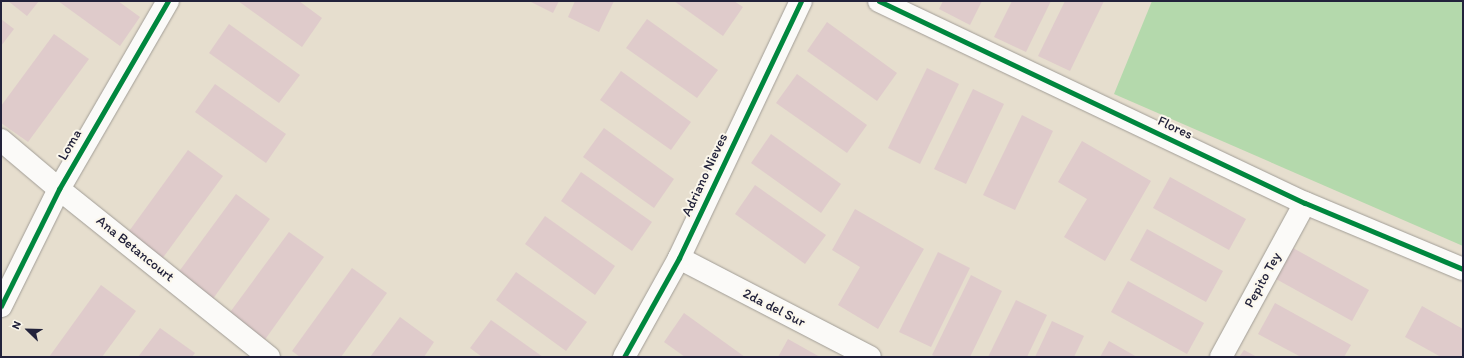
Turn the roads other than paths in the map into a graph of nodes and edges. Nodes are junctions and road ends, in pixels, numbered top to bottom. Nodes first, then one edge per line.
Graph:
1 (168, 1) edge
2 (800, 1) edge
3 (879, 1) edge
4 (1, 140) edge
5 (59, 189) junction
6 (1305, 203) junction
7 (679, 258) junction
8 (1463, 269) edge
9 (1, 306) edge
10 (270, 357) edge
11 (624, 357) edge
12 (870, 357) edge
13 (1221, 357) edge

1 - 5 street, Loma
2 - 7 street, Adriano Nieves
3 - 6 street, Flores
4 - 5 street, Ana Betancourt
5 - 9 street, Loma
5 - 10 street, Ana Betancourt
6 - 8 street, Flores
6 - 13 street, Pepito Tey
7 - 11 street, Adriano Nieves
7 - 12 street, 2da del Sur

